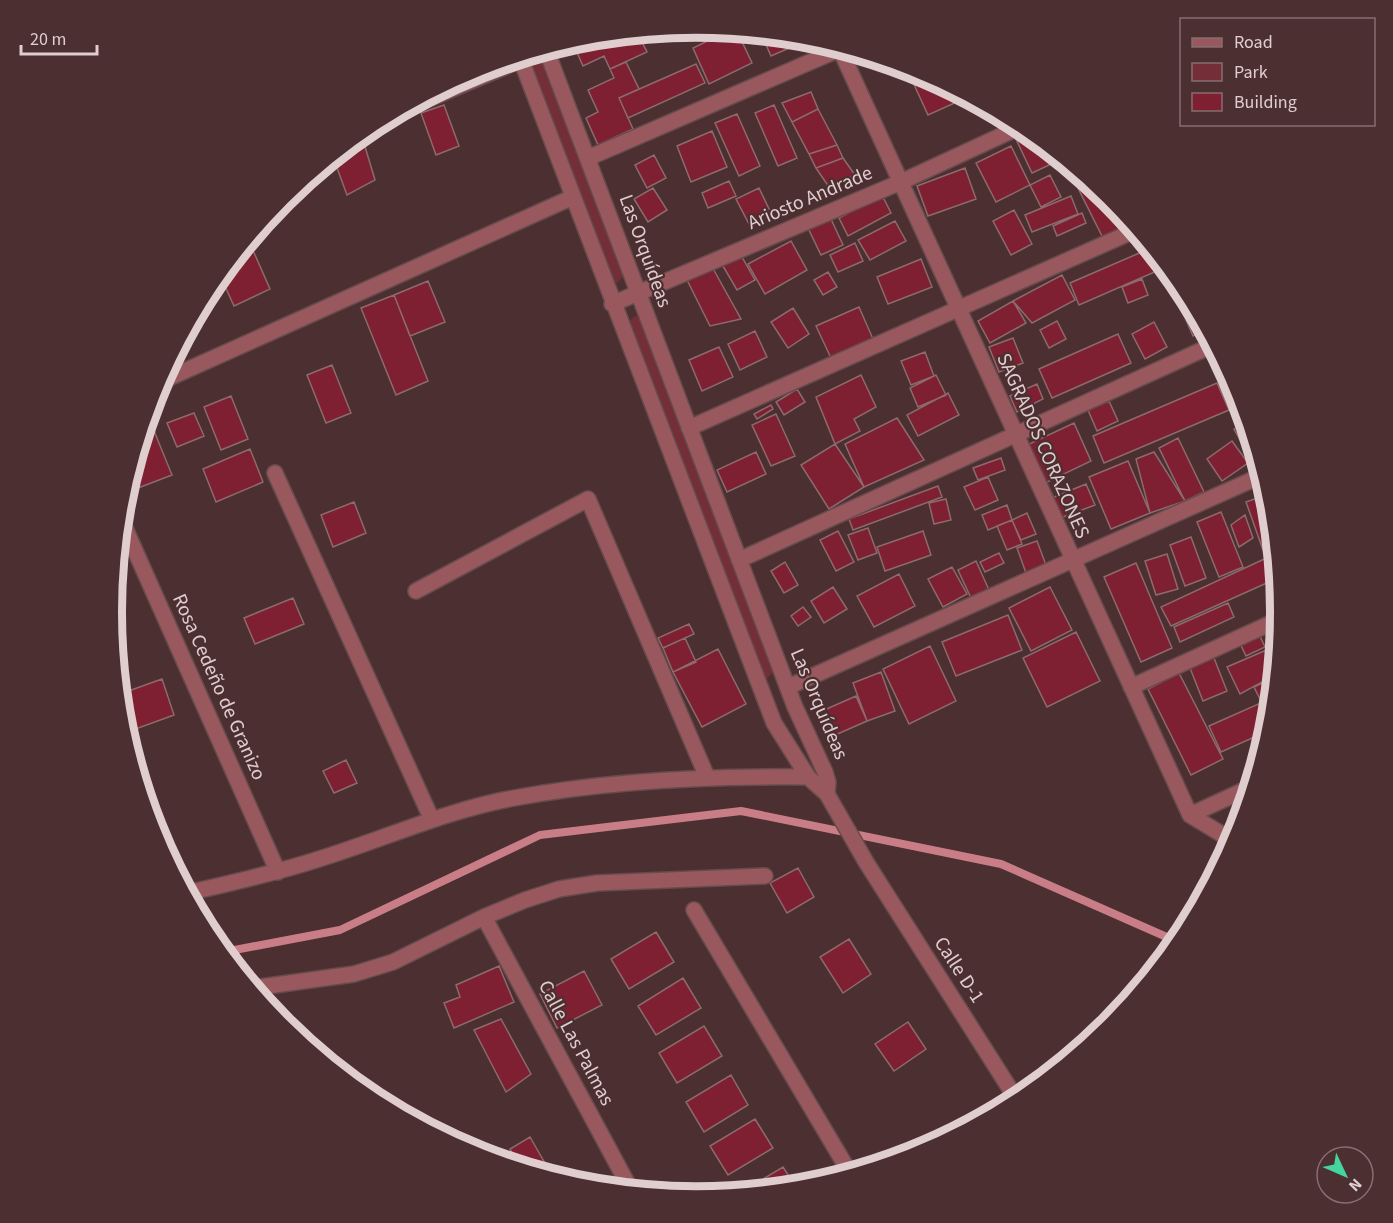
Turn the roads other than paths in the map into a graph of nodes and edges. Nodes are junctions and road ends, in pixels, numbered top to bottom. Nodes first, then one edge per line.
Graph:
1 (828, 53) edge
2 (549, 57) edge
3 (844, 57) edge
4 (523, 65) edge
5 (1011, 131) edge
6 (588, 158) junction
7 (901, 182) junction
8 (573, 197) junction
9 (1128, 233) edge
10 (638, 293) junction
11 (612, 304) junction
12 (958, 308) junction
13 (1206, 348) edge
14 (174, 376) edge
15 (689, 428) junction
16 (1014, 433) junction
17 (275, 472) dead end
18 (1254, 479) edge
19 (127, 539) edge
20 (739, 560) junction
21 (1073, 562) junction
22 (416, 591) dead end
23 (1270, 625) edge
24 (788, 687) junction
25 (1131, 687) junction
26 (707, 777) junction
27 (808, 777) junction
28 (1241, 791) edge
29 (826, 794) junction
30 (1191, 814) junction
31 (432, 820) junction
32 (1225, 836) edge
33 (278, 872) junction
34 (765, 876) dead end
35 (196, 891) edge
36 (694, 910) dead end
37 (484, 917) junction
38 (262, 987) edge
39 (1011, 1091) edge
40 (846, 1166) edge
41 (627, 1181) edge

1 - 6 street
2 - 6 street, Las Orquídeas
3 - 7 street, SAGRADOS CORAZONES
4 - 8 street, Las Orquídeas
5 - 7 street, Ariosto Andrade
6 - 10 street, Las Orquídeas
7 - 10 street, Ariosto Andrade
7 - 12 street, SAGRADOS CORAZONES
8 - 11 street, Las Orquídeas
8 - 14 street
9 - 12 street
10 - 11 street, Ariosto Andrade
10 - 15 street, Las Orquídeas
11 - 27 street, Las Orquídeas
12 - 15 street
12 - 16 street, SAGRADOS CORAZONES
13 - 16 street
15 - 20 street, Las Orquídeas
16 - 20 street
16 - 21 street, SAGRADOS CORAZONES
17 - 31 street
18 - 21 street
19 - 33 street, Rosa Cedeño de Granizo
20 - 24 street, Las Orquídeas
21 - 24 street
21 - 25 street, SAGRADOS CORAZONES
22 - 26 street
23 - 25 street
24 - 29 street, Las Orquídeas
25 - 30 street, SAGRADOS CORAZONES
26 - 27 street
26 - 31 street
27 - 29 street, Las Orquídeas
28 - 30 street
29 - 39 street, Calle D-1
30 - 32 street
31 - 33 street
33 - 35 street
34 - 37 street
36 - 40 street
37 - 38 street
37 - 41 street, Calle Las Palmas

